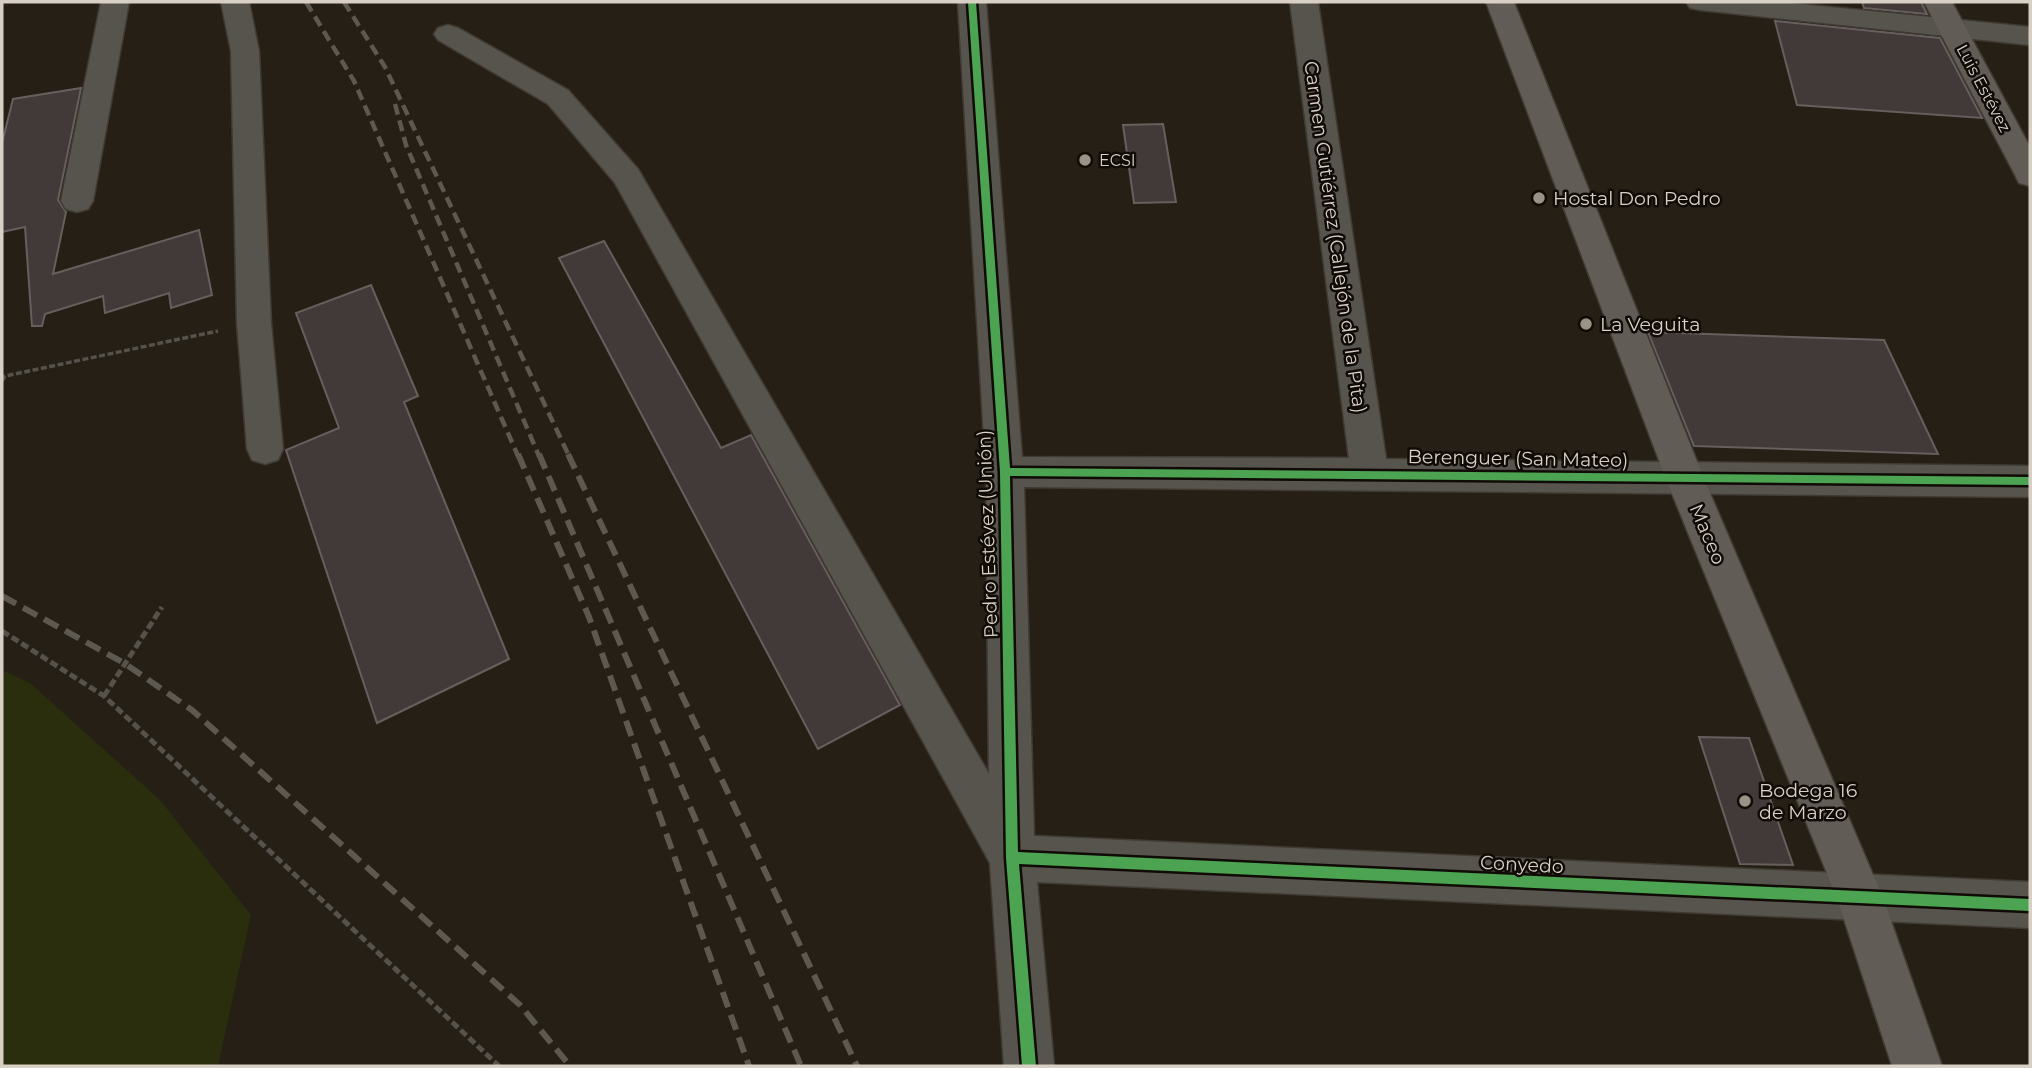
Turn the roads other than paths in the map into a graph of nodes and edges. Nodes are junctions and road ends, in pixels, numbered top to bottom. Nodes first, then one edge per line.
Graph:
1 (115, 2) edge
2 (235, 2) edge
3 (972, 2) edge
4 (1304, 2) edge
5 (1500, 2) edge
6 (1700, 2) edge
7 (1938, 2) edge
8 (1952, 28) junction
9 (448, 34) dead end
10 (2030, 36) edge
11 (2030, 175) edge
12 (77, 201) dead end
13 (265, 449) dead end
14 (1005, 472) junction
15 (1368, 472) junction
16 (1685, 479) junction
17 (2030, 481) edge
18 (1012, 858) junction
19 (1860, 898) junction
20 (2030, 905) edge
21 (1029, 1066) edge
22 (1917, 1066) edge

1 - 12 street
2 - 13 street
3 - 14 street, Pedro Estévez (Unión)
4 - 15 street, Carmen Gutiérrez (Callejón de la Pita)
5 - 16 main road, Maceo
6 - 8 street
7 - 8 main road, Luis Estévez
8 - 10 street
8 - 11 main road, Luis Estévez
9 - 18 street
14 - 15 street, Berenguer (San Mateo)
14 - 18 street, Pedro Estévez (Unión)
15 - 16 street, Berenguer (San Mateo)
16 - 17 street, Berenguer (San Mateo)
16 - 19 main road, Maceo
18 - 19 street, Conyedo
18 - 21 street, Pedro Estévez (Unión)
19 - 20 street, Conyedo
19 - 22 main road, Maceo

